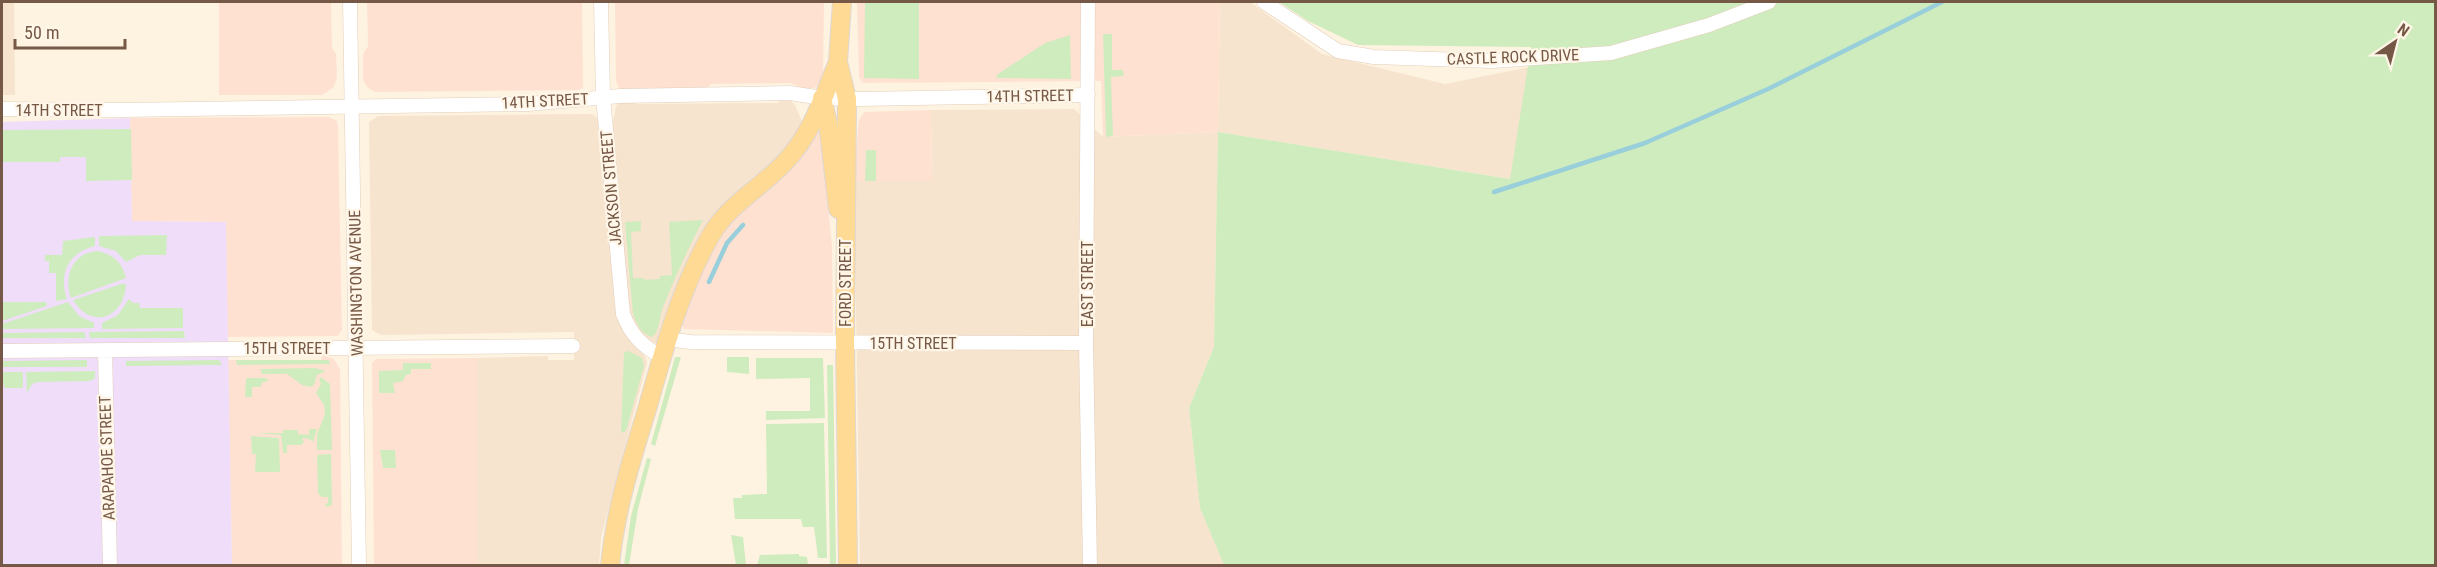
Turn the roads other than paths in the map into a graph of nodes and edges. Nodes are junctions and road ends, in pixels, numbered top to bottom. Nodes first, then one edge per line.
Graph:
1 (350, 2) edge
2 (601, 2) edge
3 (842, 2) edge
4 (1088, 2) edge
5 (1264, 2) edge
6 (1769, 2) edge
7 (838, 62) junction
8 (1088, 95) junction
9 (603, 98) junction
10 (822, 98) junction
11 (847, 99) junction
12 (351, 106) junction
13 (2, 109) edge
14 (845, 241) junction
15 (668, 339) junction
16 (844, 342) junction
17 (1086, 343) junction
18 (573, 346) dead end
19 (357, 348) junction
20 (2, 351) edge
21 (105, 351) junction
22 (662, 357) junction
23 (110, 566) edge
24 (359, 566) edge
25 (610, 566) edge
26 (848, 566) edge
27 (1090, 566) edge

1 - 12 street, WASHINGTON AVENUE
2 - 9 street, JACKSON STREET
3 - 7 main road, FORD STREET
4 - 8 street, EAST STREET
5 - 6 street, CASTLE ROCK DRIVE
7 - 10 main road
7 - 11 main road, FORD STREET
8 - 11 street, 14TH STREET
8 - 17 street, EAST STREET
9 - 10 street, 14TH STREET
9 - 12 street, 14TH STREET
9 - 22 street, JACKSON STREET
10 - 11 street, 14TH STREET
10 - 14 main road
10 - 15 main road
11 - 14 main road, FORD STREET
12 - 13 street, 14TH STREET
12 - 19 street, WASHINGTON AVENUE
14 - 16 main road, FORD STREET
15 - 16 street, 15TH STREET
15 - 22 main road
16 - 17 street, 15TH STREET
16 - 26 main road, FORD STREET
17 - 27 street, EAST STREET
18 - 19 street, 15TH STREET
19 - 21 street, 15TH STREET
19 - 24 street, WASHINGTON AVENUE
20 - 21 street, 15TH STREET
21 - 23 street, ARAPAHOE STREET
22 - 25 main road

